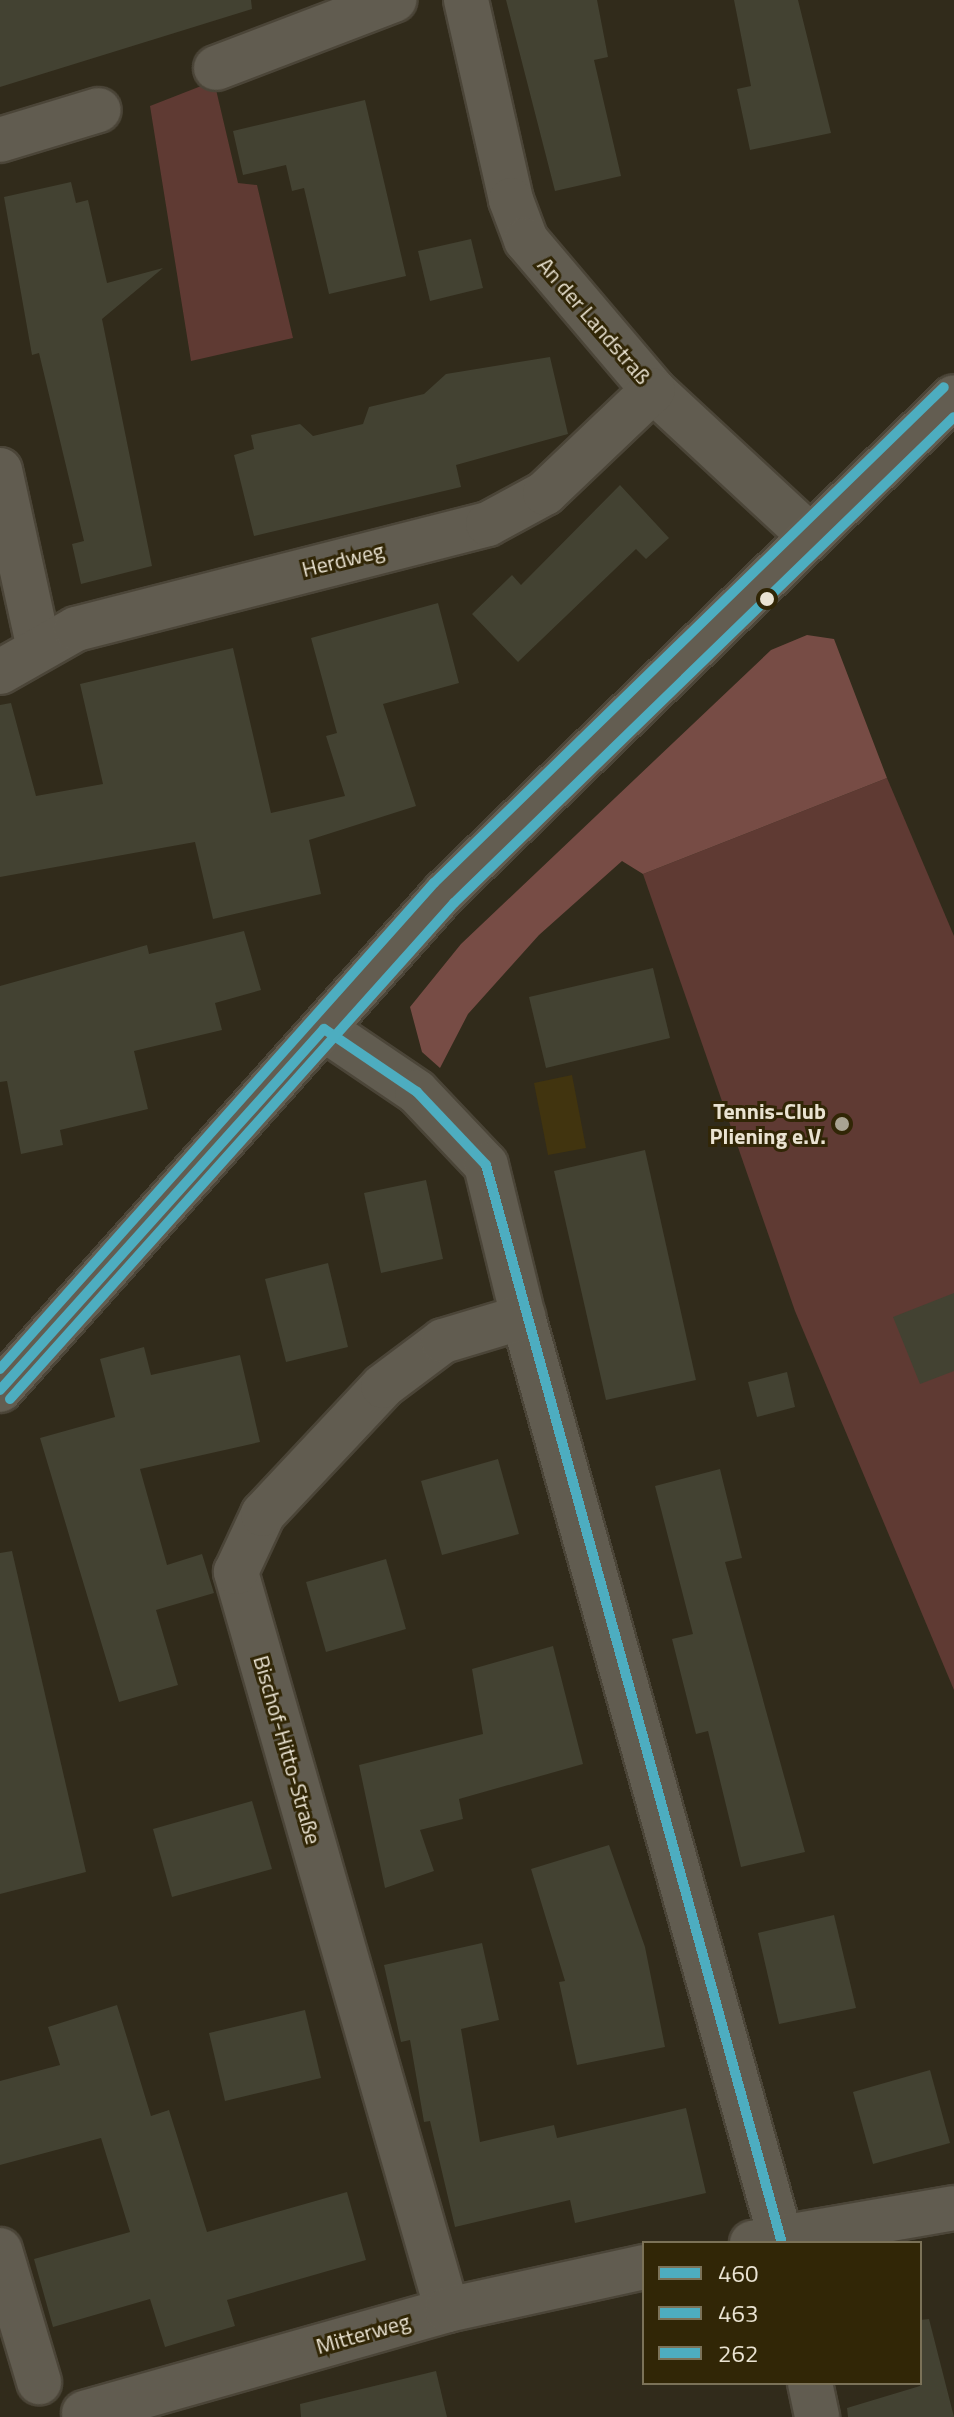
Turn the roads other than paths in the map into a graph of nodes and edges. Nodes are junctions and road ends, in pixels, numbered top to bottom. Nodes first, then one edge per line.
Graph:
1 (394, 0) edge
2 (466, 0) edge
3 (216, 68) dead end
4 (99, 110) dead end
5 (0, 140) edge
6 (653, 390) junction
7 (954, 397) edge
8 (0, 470) edge
9 (810, 536) junction
10 (39, 649) junction
11 (0, 672) edge
12 (324, 1029) junction
13 (523, 1317) junction
14 (0, 1390) edge
15 (954, 2208) edge
16 (772, 2241) edge
17 (0, 2250) edge
18 (642, 2267) edge
19 (447, 2310) junction
20 (0, 2361) edge
21 (39, 2382) junction
22 (810, 2385) edge
23 (87, 2415) edge
24 (817, 2417) edge

1 - 3 street
2 - 6 street, An der Landstraß
4 - 5 street
6 - 9 street, An der Landstraß
6 - 10 street, Herdweg
7 - 9 main road
8 - 10 street
9 - 12 main road
10 - 11 street, Herdweg
12 - 13 street
12 - 14 main road
13 - 16 street
13 - 19 street, Bischof-Hitto-Straße
15 - 16 street
17 - 21 street
18 - 19 street, Mitterweg
19 - 23 street, Mitterweg
20 - 21 street
21 - 23 street
22 - 24 street

